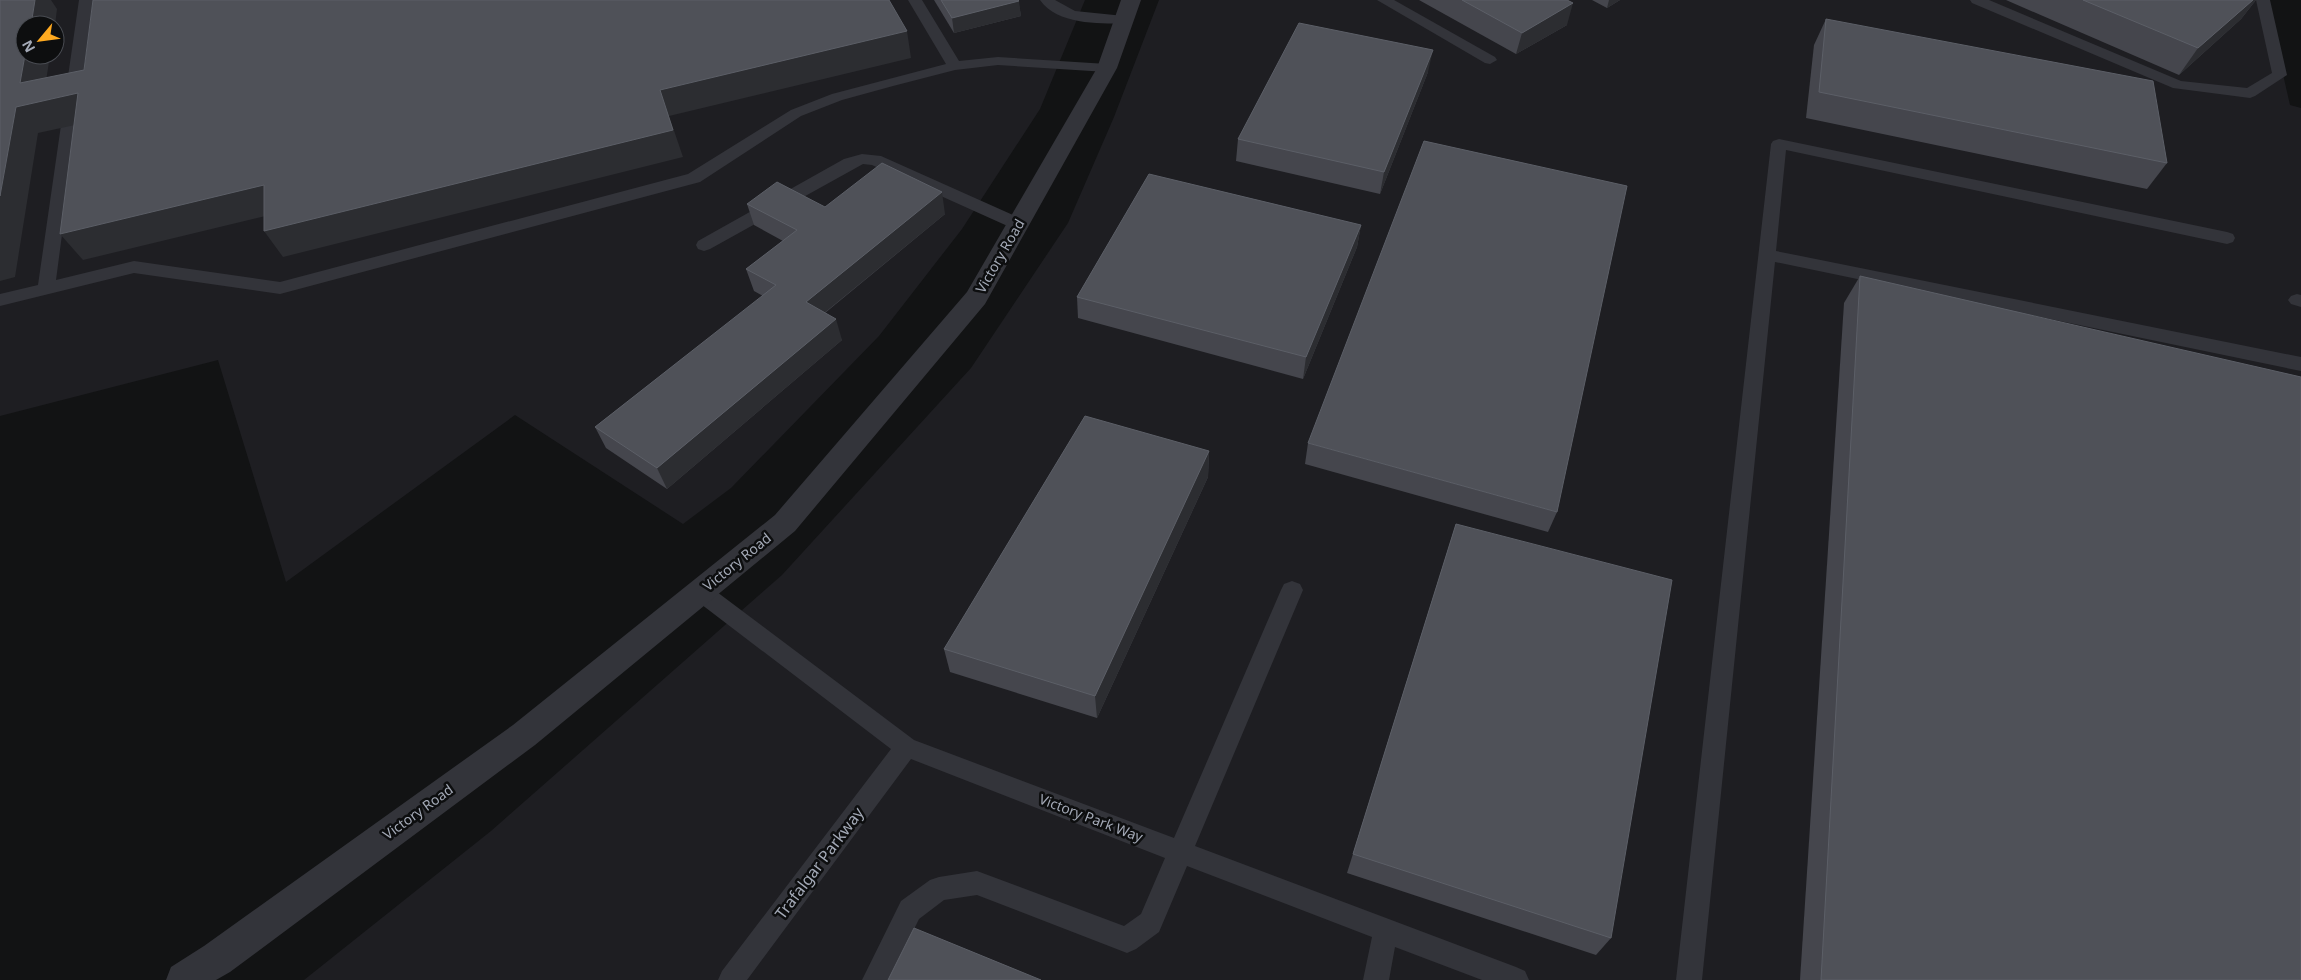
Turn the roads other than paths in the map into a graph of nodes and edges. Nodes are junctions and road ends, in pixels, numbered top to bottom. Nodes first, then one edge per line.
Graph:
1 (86, 0) edge
2 (915, 0) edge
3 (1047, 0) edge
4 (1384, 0) edge
5 (1977, 0) edge
6 (2263, 0) edge
7 (1128, 10) edge
8 (1490, 60) dead end
9 (955, 66) junction
10 (1107, 68) junction
11 (1018, 224) junction
12 (2227, 238) dead end
13 (704, 245) dead end
14 (1767, 255) junction
15 (46, 288) junction
16 (0, 300) edge
17 (2301, 364) edge
18 (1292, 590) dead end
19 (701, 592) junction
20 (906, 747) junction
21 (1179, 852) junction
22 (1386, 930) junction
23 (184, 980) edge
24 (731, 980) edge
25 (876, 980) edge
26 (1376, 980) edge
27 (1516, 980) edge
28 (1689, 980) edge

1 - 15 lane
2 - 9 lane
3 - 7 lane
4 - 8 lane
5 - 6 lane
7 - 10 street, Victory Road
9 - 10 lane
9 - 15 lane
10 - 11 street, Victory Road
11 - 13 lane
11 - 19 street, Victory Road
12 - 14 lane
14 - 17 lane
14 - 28 lane
15 - 16 lane
18 - 21 lane
19 - 20 lane, Victory Park Way
19 - 23 street, Victory Road
20 - 21 lane, Victory Park Way
20 - 24 lane, Trafalgar Parkway
21 - 22 lane, Victory Park Way
21 - 25 lane
22 - 26 lane
22 - 27 lane, Victory Park Way

